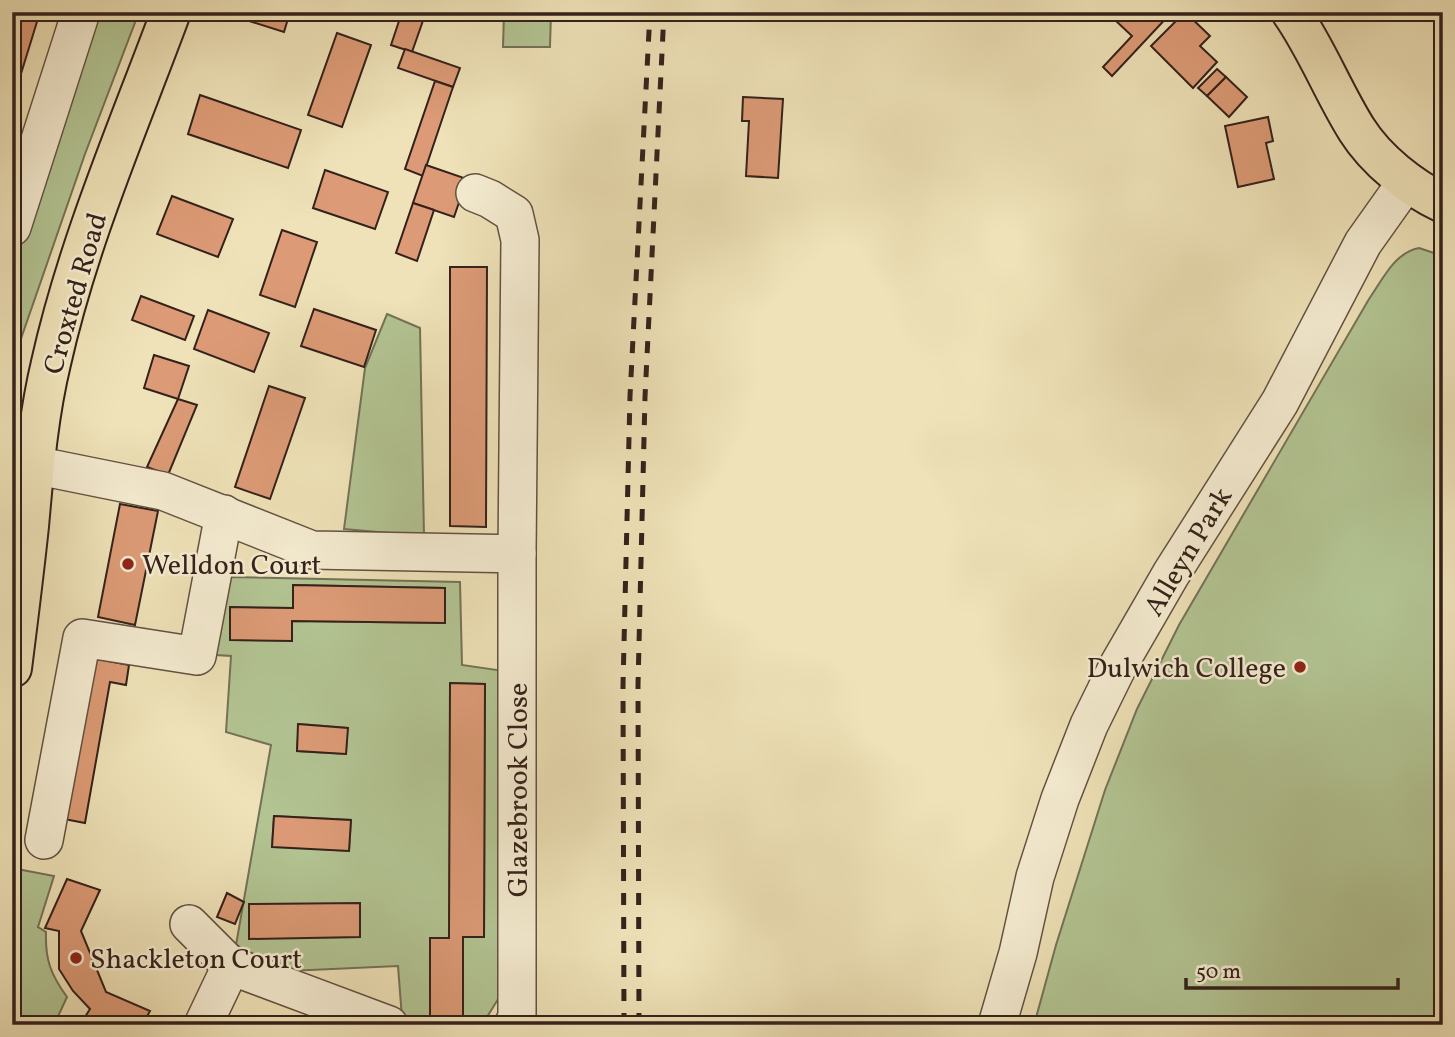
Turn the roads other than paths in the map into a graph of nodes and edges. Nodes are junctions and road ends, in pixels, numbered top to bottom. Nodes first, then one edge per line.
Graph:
1 (81, 12) edge
2 (172, 12) edge
3 (1291, 12) edge
4 (26, 140) edge
5 (1406, 181) junction
6 (475, 193) dead end
7 (1443, 203) edge
8 (12, 226) edge
9 (34, 466) junction
10 (224, 514) junction
11 (20, 523) edge
12 (517, 554) junction
13 (17, 578) edge
14 (12, 668) edge
15 (44, 840) dead end
16 (189, 924) dead end
17 (231, 966) junction
18 (203, 1025) edge
19 (389, 1025) edge
20 (513, 1025) edge
21 (997, 1025) edge

1 - 4 street
2 - 9 main road, Croxted Road
3 - 5 main road
4 - 8 street
5 - 7 main road
5 - 21 street, Alleyn Park
6 - 12 street, Glazebrook Close
9 - 10 street
9 - 11 main road, Croxted Road
10 - 12 street
10 - 15 street
11 - 13 main road, Croxted Road
12 - 20 street, Glazebrook Close
13 - 14 main road, Croxted Road
16 - 17 street
17 - 18 street
17 - 19 street

